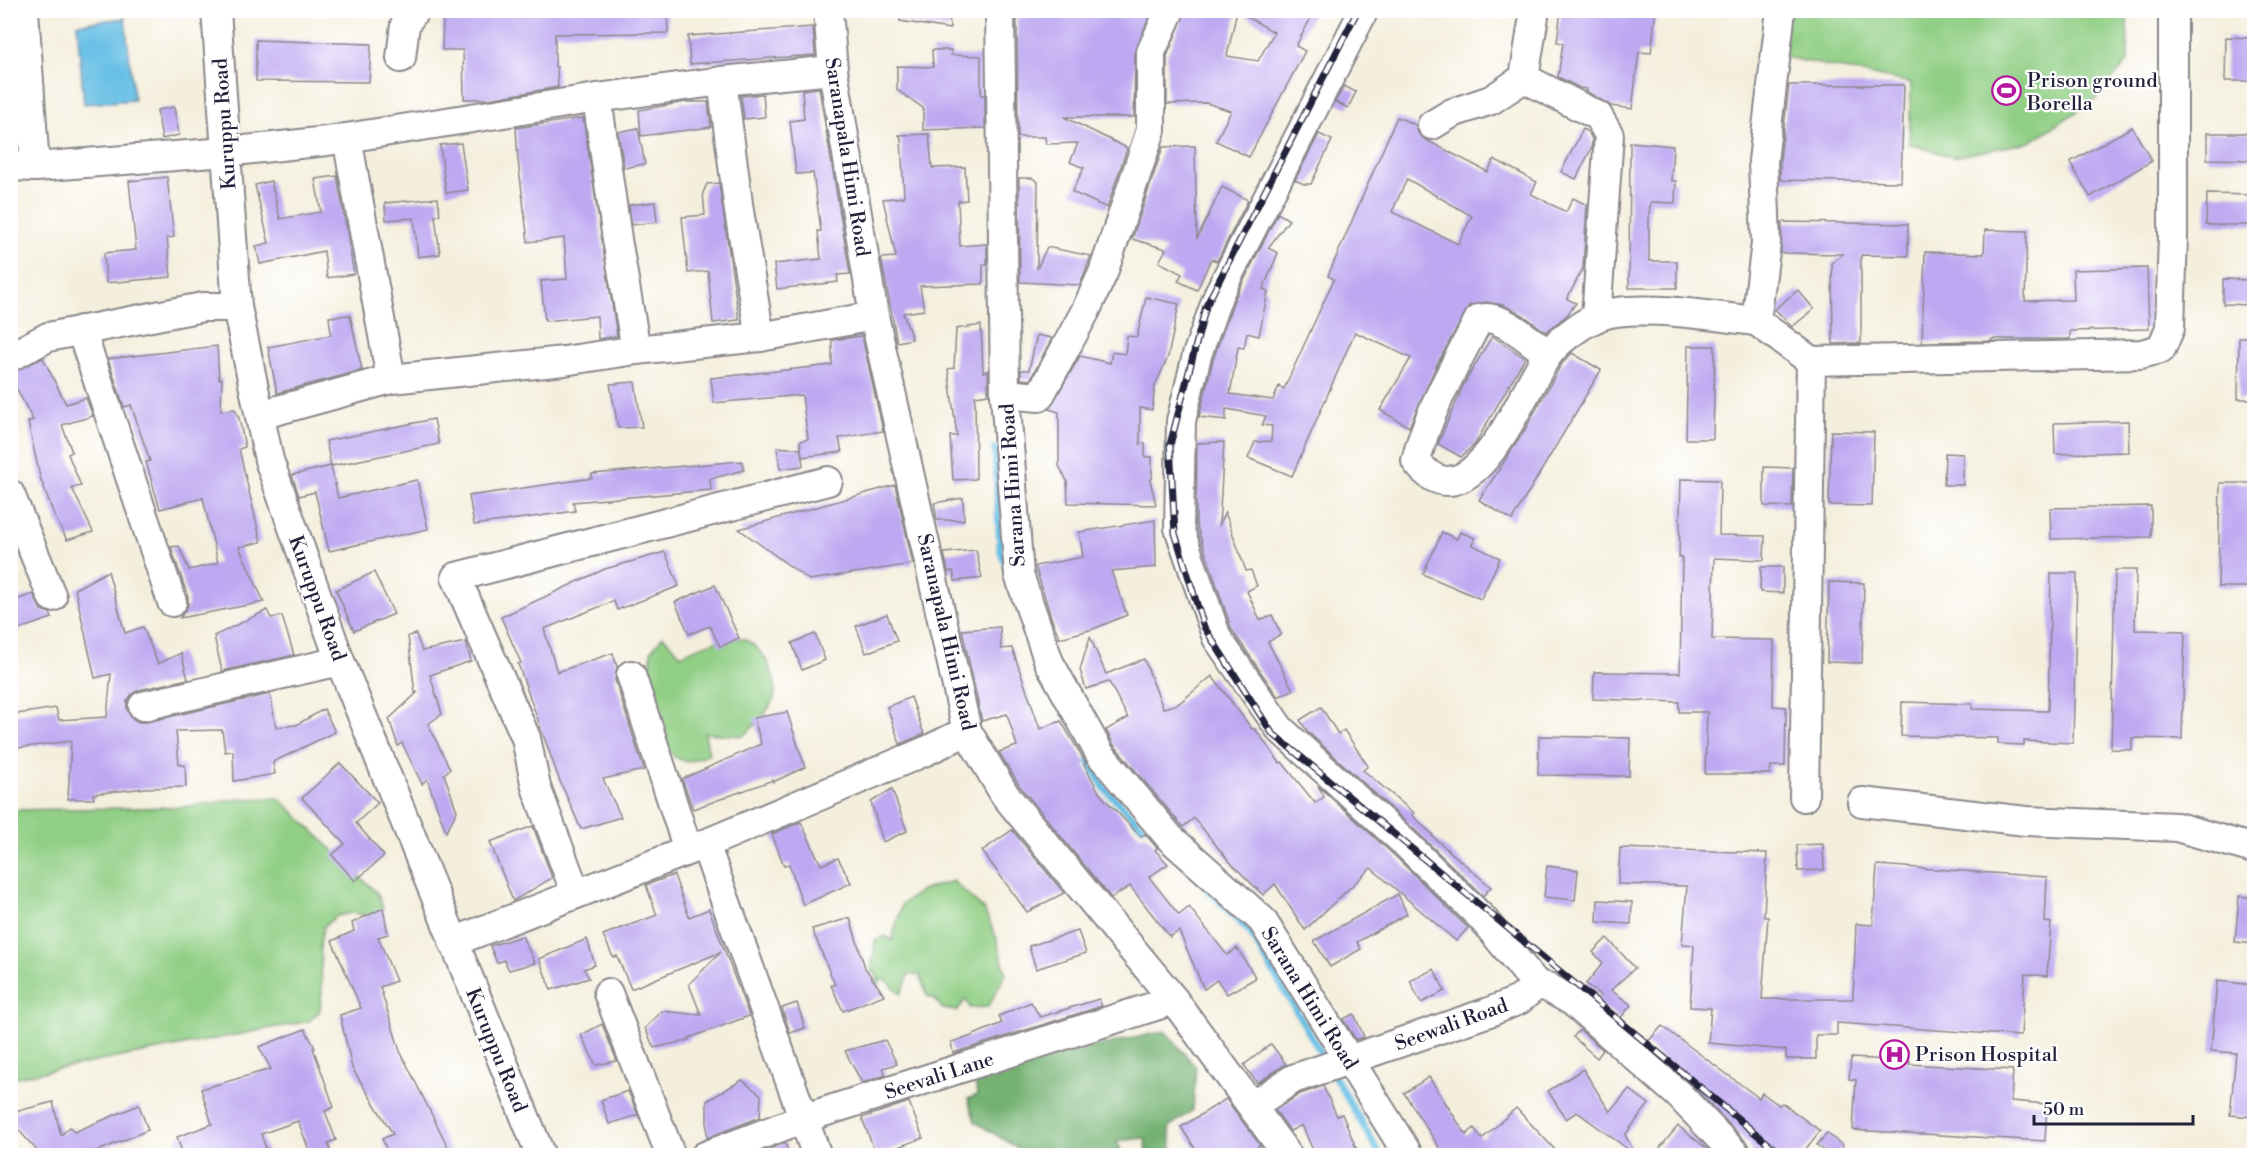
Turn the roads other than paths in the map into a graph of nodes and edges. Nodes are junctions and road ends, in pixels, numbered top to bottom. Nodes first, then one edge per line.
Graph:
1 (24, 10) edge
2 (216, 10) edge
3 (415, 10) edge
4 (828, 10) edge
5 (1000, 10) edge
6 (1170, 10) edge
7 (1364, 10) edge
8 (1535, 10) edge
9 (1781, 10) edge
10 (2173, 10) edge
11 (401, 58) dead end
12 (833, 70) junction
13 (1524, 78) junction
14 (722, 81) junction
15 (597, 98) junction
16 (1432, 125) dead end
17 (347, 138) junction
18 (226, 152) junction
19 (23, 166) edge
20 (237, 307) junction
21 (874, 316) junction
22 (1596, 318) junction
23 (1756, 321) junction
24 (81, 330) junction
25 (760, 337) junction
26 (636, 350) junction
27 (1548, 354) junction
28 (10, 357) edge
29 (1811, 361) junction
30 (391, 379) junction
31 (1005, 394) junction
32 (260, 415) junction
33 (828, 481) dead end
34 (10, 494) edge
35 (52, 597) dead end
36 (172, 602) dead end
37 (340, 661) junction
38 (631, 675) dead end
39 (143, 706) dead end
40 (967, 730) junction
41 (1804, 797) dead end
42 (1862, 802) dead end
43 (697, 847) junction
44 (2254, 849) edge
45 (576, 894) junction
46 (453, 942) junction
47 (1538, 986) junction
48 (608, 993) dead end
49 (1174, 1000) junction
50 (1338, 1064) junction
51 (1252, 1106) junction
52 (804, 1118) junction
53 (540, 1155) edge
54 (671, 1155) edge
55 (705, 1155) edge
56 (817, 1155) edge
57 (1288, 1155) edge
58 (1409, 1155) edge
59 (1737, 1155) edge

1 - 19 street
2 - 18 street, Kuruppu Road
3 - 11 street
4 - 12 street, Saranapala Himi Road
5 - 31 street, Sarana Himi Road
6 - 31 street
7 - 47 street
8 - 13 street
9 - 23 street
10 - 29 street
12 - 14 street
12 - 21 street, Saranapala Himi Road
13 - 16 street
13 - 22 street
14 - 15 street
14 - 25 street
15 - 17 street
15 - 26 street
17 - 18 street
17 - 30 street
18 - 19 street
18 - 20 street, Kuruppu Road
20 - 24 street
20 - 32 street, Kuruppu Road
21 - 25 street
21 - 40 street, Saranapala Himi Road
22 - 23 street
22 - 27 street
23 - 29 street
24 - 28 street
24 - 36 street
25 - 26 street
26 - 30 street
27 - 27 street
29 - 41 street
30 - 32 street
31 - 50 street, Sarana Himi Road
32 - 37 street, Kuruppu Road
33 - 45 street
34 - 35 street
37 - 39 street
37 - 46 street, Kuruppu Road
38 - 43 street
40 - 43 street
40 - 49 street, Saranapala Himi Road
42 - 44 street
43 - 45 street
43 - 52 street
45 - 46 street
46 - 53 street, Kuruppu Road
47 - 50 street, Seewali Road
47 - 59 street
48 - 54 street
49 - 51 street, Saranapala Himi Road
49 - 52 street, Seevali Lane
50 - 51 street, Seewali Road
50 - 58 street, Sarana Himi Road
51 - 57 street, Saranapala Himi Road
52 - 55 street, Seevali Lane
52 - 56 street

